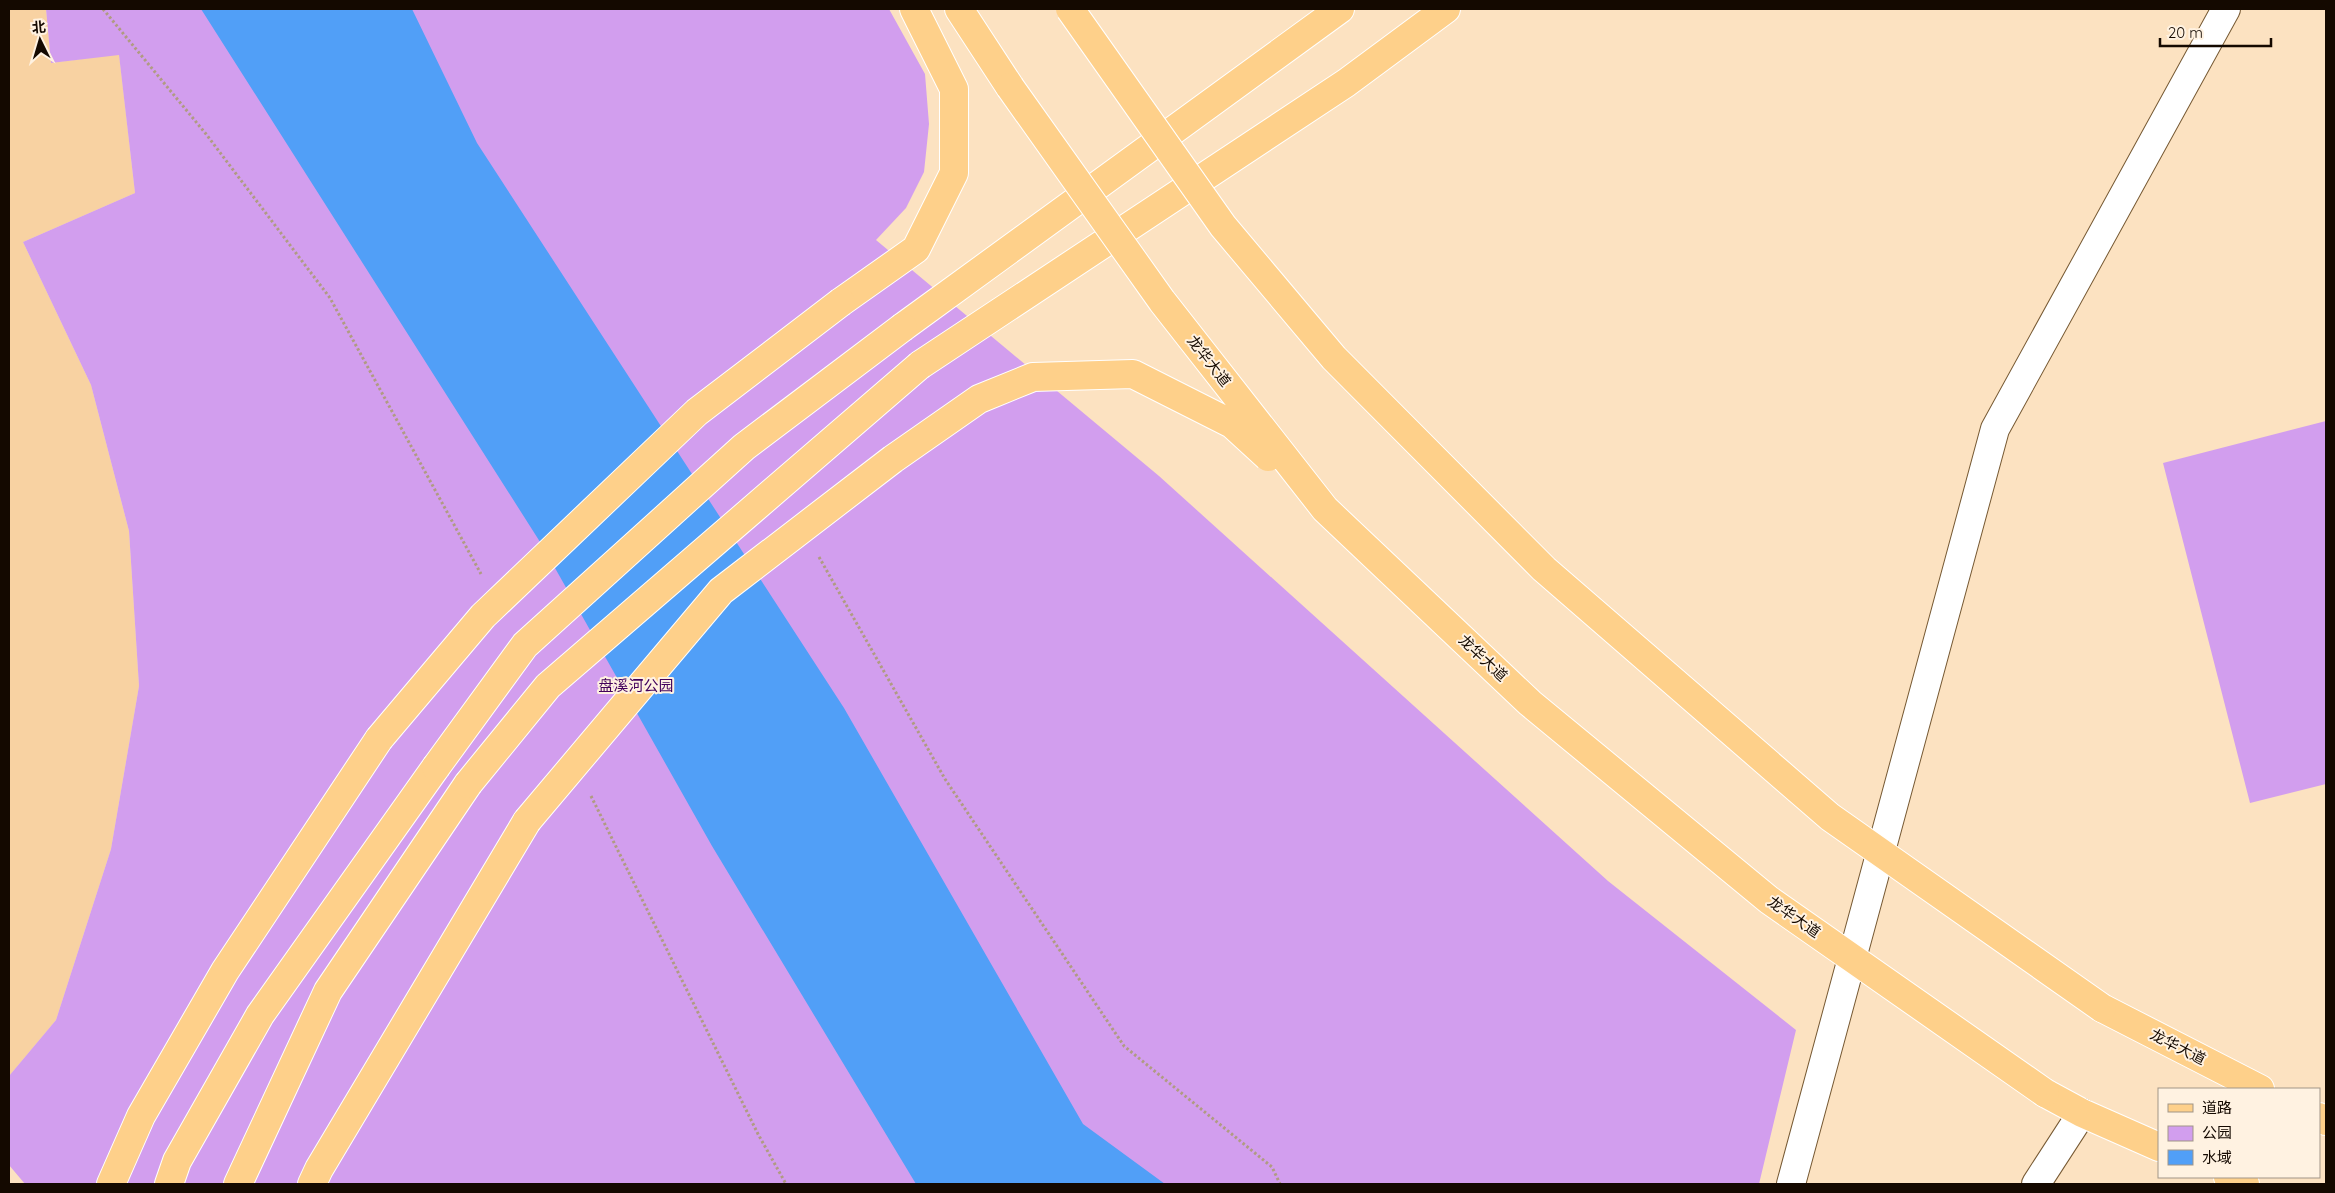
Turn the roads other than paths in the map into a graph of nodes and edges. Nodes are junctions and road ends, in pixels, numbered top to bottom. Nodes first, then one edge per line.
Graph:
1 (914, 9) edge
2 (959, 9) edge
3 (1070, 9) edge
4 (1340, 9) edge
5 (1446, 9) edge
6 (2226, 9) edge
7 (1325, 509) junction
8 (2258, 1088) edge
9 (2082, 1113) junction
10 (2158, 1147) edge
11 (2230, 1178) edge
12 (111, 1184) edge
13 (169, 1184) edge
14 (238, 1184) edge
15 (312, 1184) edge
16 (1790, 1184) edge
17 (2036, 1184) edge
18 (2245, 1184) edge

1 - 12 main road, bridge
2 - 7 main road, 龙华大道, bridge
3 - 8 main road, 龙华大道, bridge
4 - 13 main road, bridge
5 - 14 main road, bridge
6 - 16 street
7 - 9 main road, 龙华大道, bridge
7 - 15 main road, bridge
9 - 10 main road, 龙华大道
9 - 17 street
11 - 18 main road

